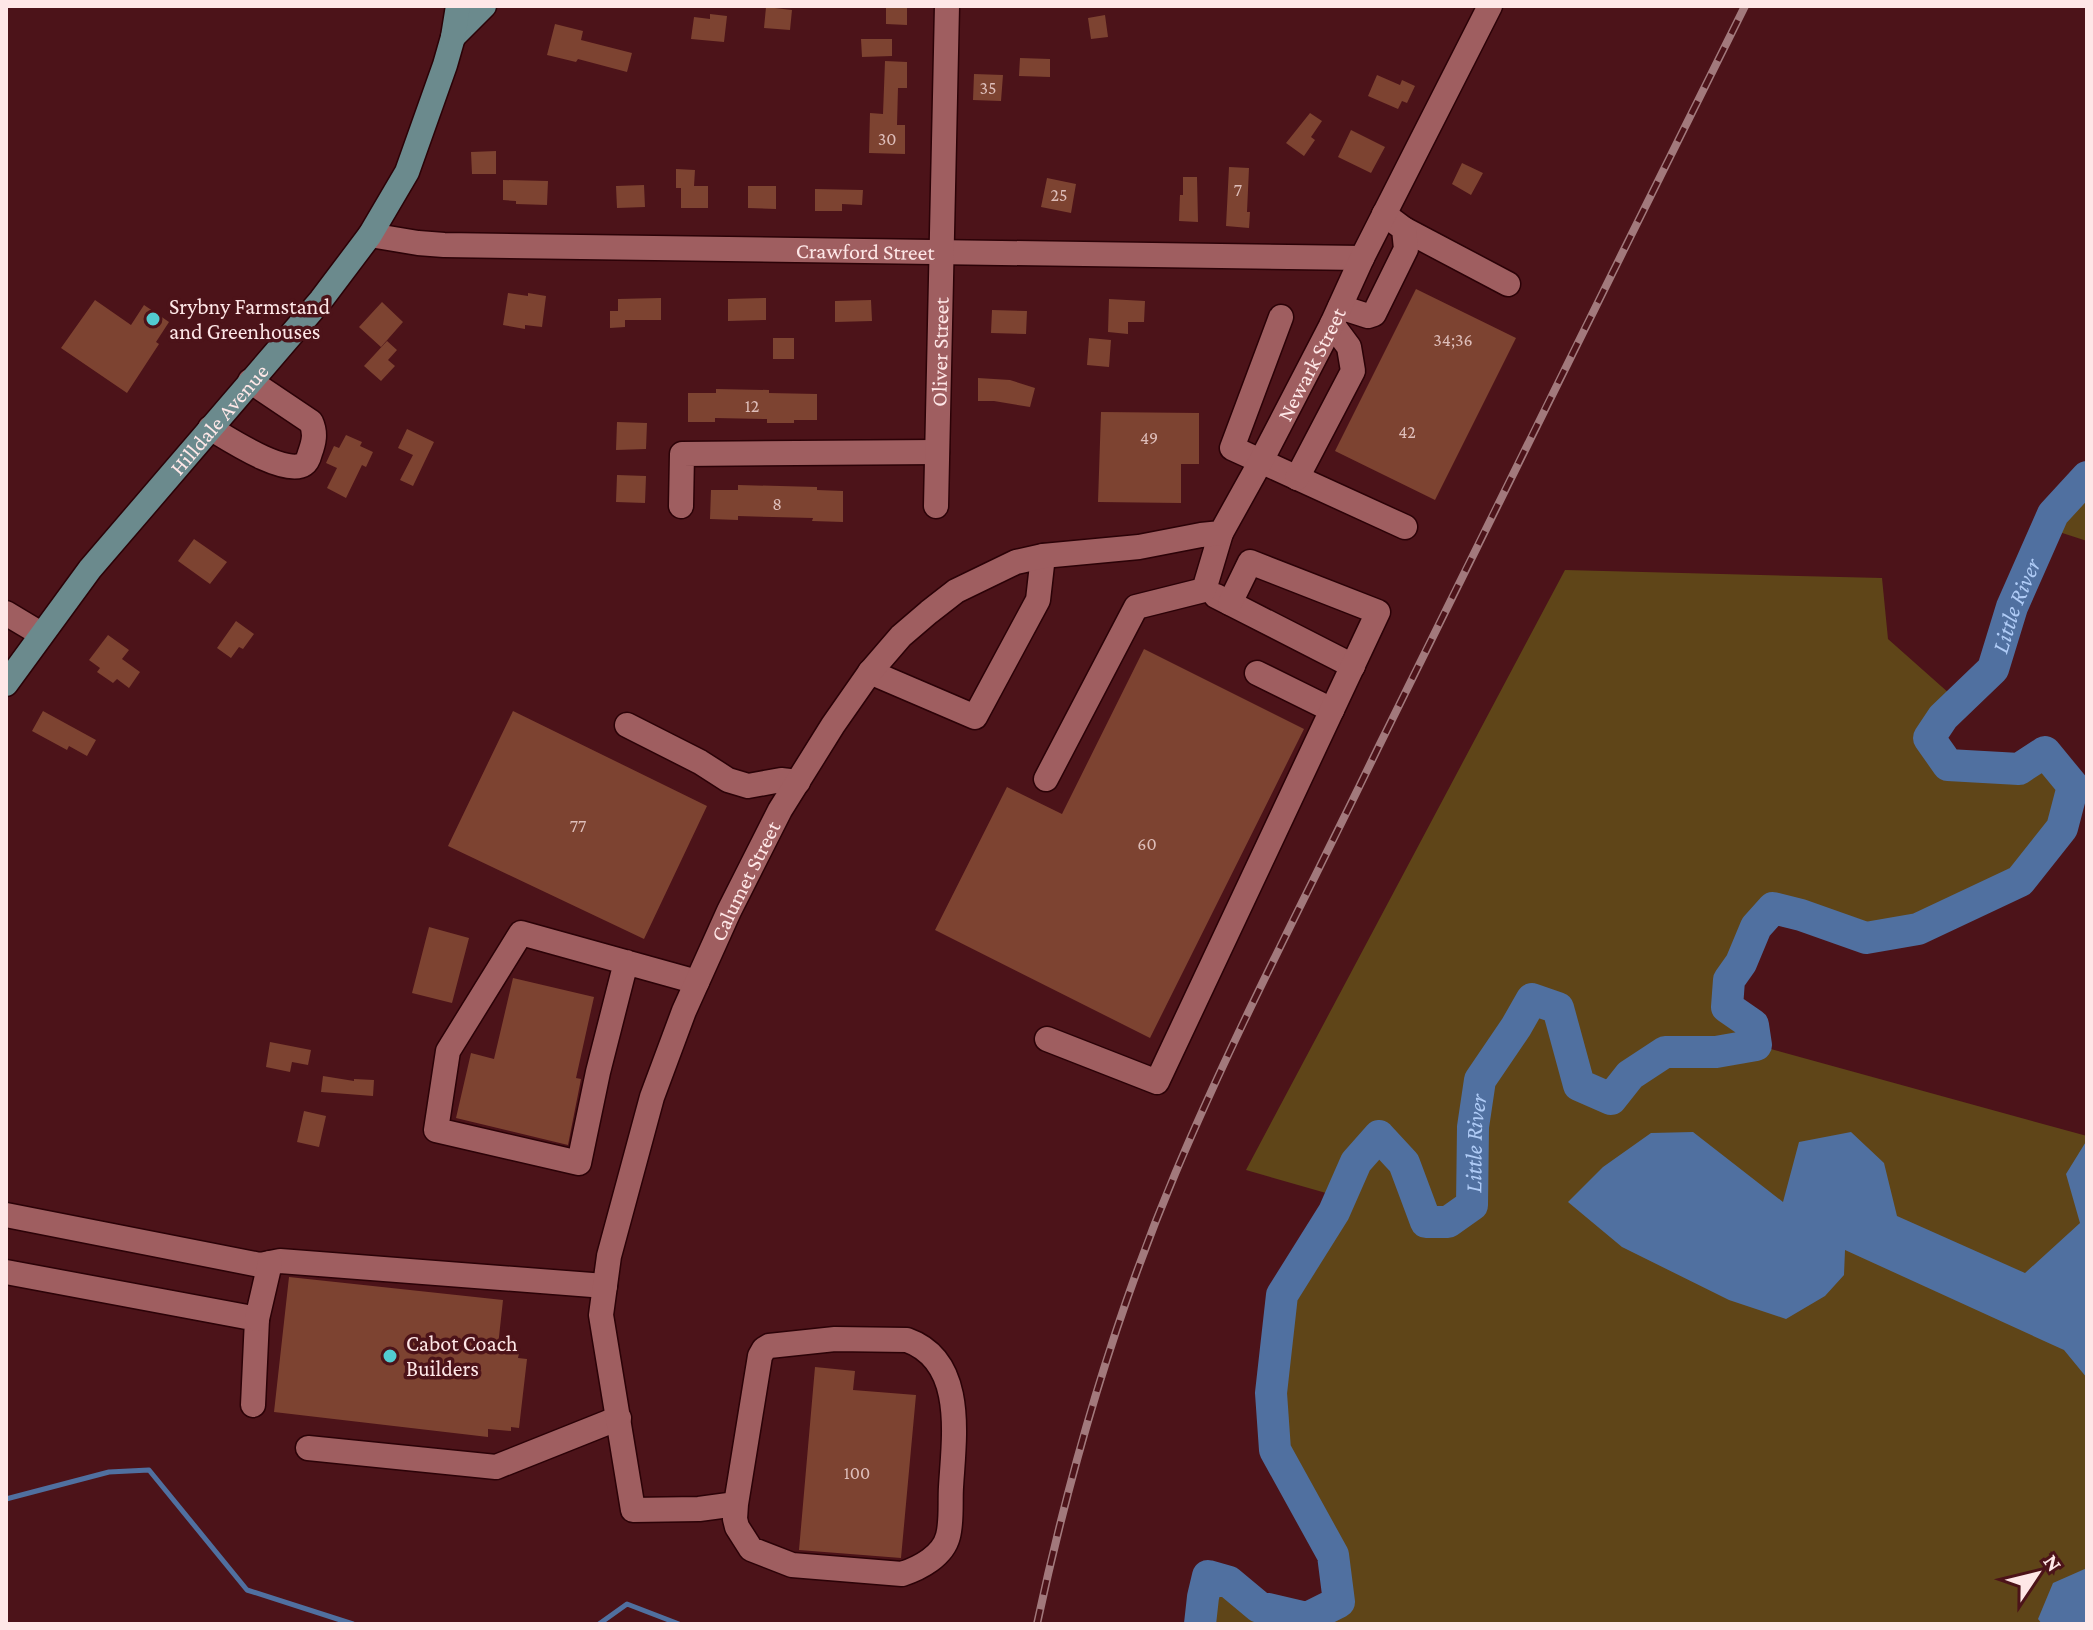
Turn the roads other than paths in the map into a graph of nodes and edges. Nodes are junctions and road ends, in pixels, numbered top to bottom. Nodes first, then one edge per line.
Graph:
1 (458, 6) edge
2 (484, 6) edge
3 (947, 6) edge
4 (1490, 6) edge
5 (453, 37) junction
6 (1394, 222) junction
7 (370, 235) junction
8 (942, 252) junction
9 (1362, 258) junction
10 (1508, 284) dead end
11 (1336, 316) junction
12 (1281, 317) dead end
13 (250, 381) junction
14 (210, 428) junction
15 (937, 452) junction
16 (1261, 461) junction
17 (1297, 478) junction
18 (681, 506) dead end
19 (936, 506) dead end
20 (1405, 527) dead end
21 (1221, 533) junction
22 (1043, 556) junction
23 (1204, 590) junction
24 (1230, 603) junction
25 (6, 613) edge
26 (41, 634) junction
27 (1353, 666) junction
28 (870, 672) junction
29 (1257, 673) dead end
30 (6, 684) edge
31 (1332, 710) junction
32 (627, 725) dead end
33 (1046, 779) dead end
34 (798, 782) junction
35 (626, 962) junction
36 (697, 982) junction
37 (1047, 1039) dead end
38 (6, 1215) edge
39 (270, 1263) junction
40 (6, 1272) edge
41 (605, 1286) junction
42 (257, 1319) junction
43 (253, 1405) dead end
44 (619, 1418) junction
45 (308, 1448) dead end
46 (736, 1504) junction

1 - 5 main road, Hilldale Avenue
2 - 5 main road
3 - 8 street, Oliver Street
4 - 6 street, Newark Street
5 - 7 main road, Hilldale Avenue
6 - 9 street, Newark Street
6 - 10 street
6 - 11 street
7 - 8 street, Crawford Street
7 - 13 main road, Hilldale Avenue
8 - 9 street, Crawford Street
8 - 15 street, Oliver Street
9 - 11 street, Newark Street
11 - 16 street, Newark Street
11 - 17 street
12 - 16 street
13 - 14 main road, Hilldale Avenue
13 - 14 street
14 - 26 main road, Hilldale Avenue
15 - 18 street
15 - 19 street, Oliver Street
16 - 17 street
16 - 21 street, Newark Street
17 - 20 street
21 - 22 street
21 - 23 street, Newark Street
22 - 28 street, Calumet Street
22 - 28 street
23 - 24 street
23 - 33 street
24 - 27 street
24 - 27 street
25 - 26 street
26 - 30 main road, Hilldale Avenue
27 - 31 street
28 - 34 street, Calumet Street
29 - 31 street
31 - 37 street
32 - 34 street
34 - 36 street, Calumet Street
35 - 35 street
35 - 36 street
36 - 41 street, Calumet Street
38 - 39 street
39 - 41 street
39 - 42 street
40 - 42 street
41 - 44 street, Calumet Street
42 - 43 street
44 - 45 street
44 - 46 street, Calumet Street
46 - 46 street

